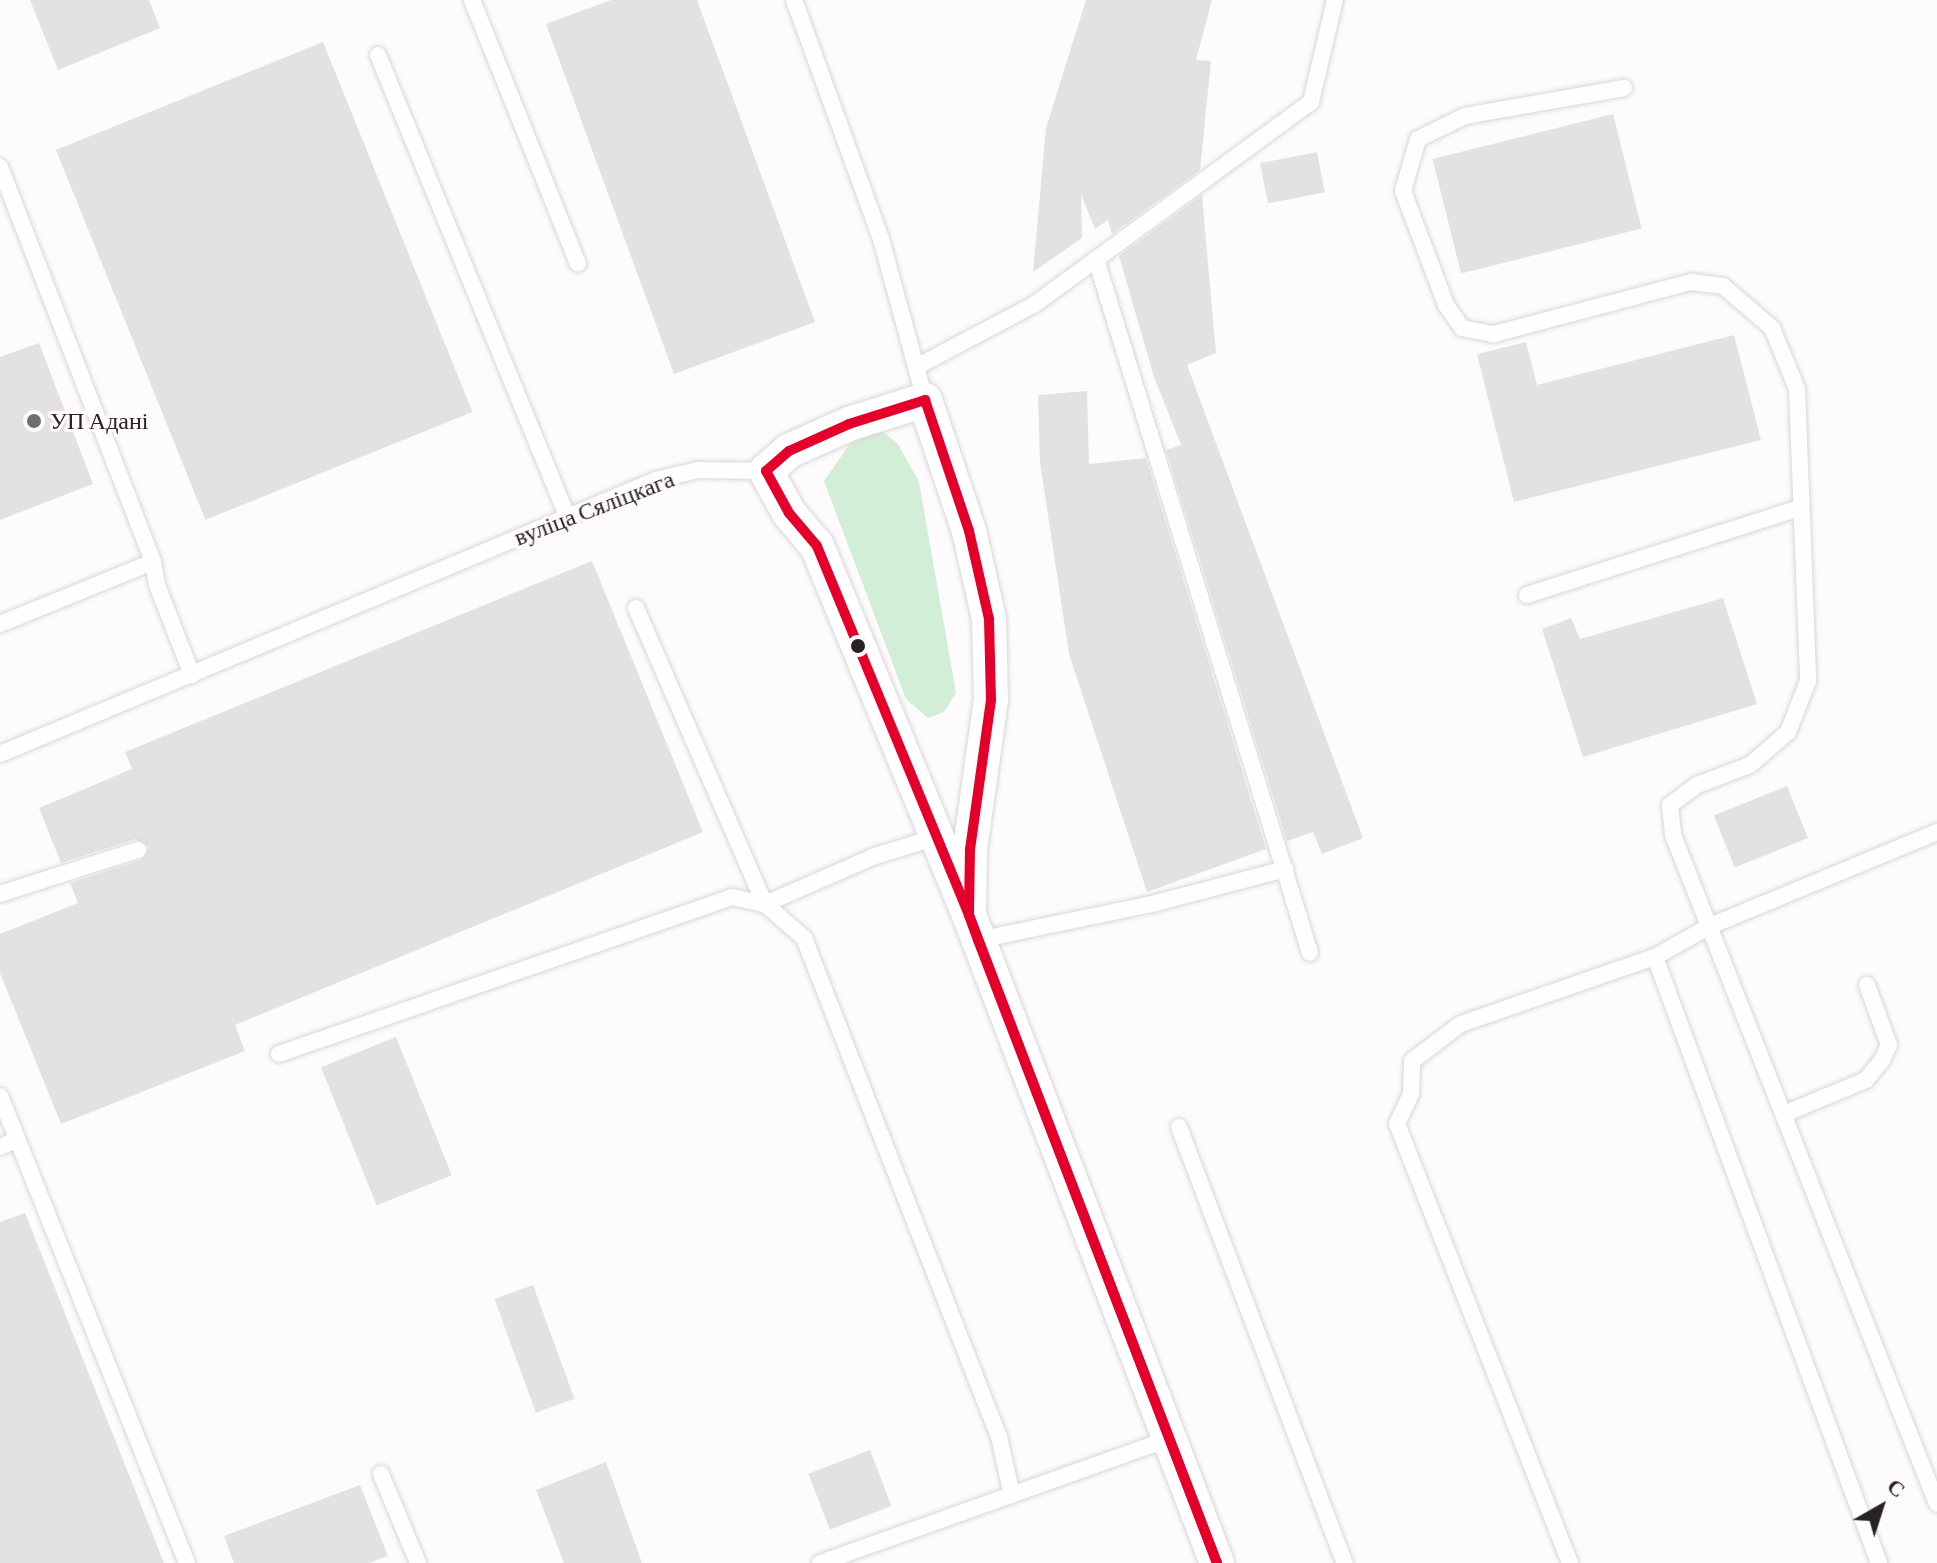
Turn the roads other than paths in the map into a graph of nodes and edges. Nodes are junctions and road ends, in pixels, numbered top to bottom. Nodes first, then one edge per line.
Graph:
1 (472, 0) edge
2 (794, 0) edge
3 (1335, 0) edge
4 (378, 55) dead end
5 (1624, 88) dead end
6 (0, 167) edge
7 (1096, 259) junction
8 (578, 264) dead end
9 (918, 366) junction
10 (925, 400) junction
11 (766, 471) junction
12 (1799, 508) junction
13 (567, 516) junction
14 (153, 562) junction
15 (1527, 595) dead end
16 (636, 608) dead end
17 (0, 624) edge
18 (192, 675) junction
19 (0, 754) edge
20 (1937, 832) edge
21 (937, 837) junction
22 (138, 850) dead end
23 (1285, 869) junction
24 (0, 894) edge
25 (765, 904) junction
26 (1710, 926) junction
27 (974, 927) junction
28 (1310, 953) dead end
29 (1655, 957) junction
30 (1867, 985) dead end
31 (279, 1054) dead end
32 (0, 1096) edge
33 (1784, 1114) junction
34 (1179, 1127) dead end
35 (17, 1139) junction
36 (0, 1147) edge
37 (1169, 1439) junction
38 (381, 1474) dead end
39 (1012, 1495) junction
40 (1937, 1504) edge
41 (187, 1563) edge
42 (418, 1563) edge
43 (820, 1563) edge
44 (1217, 1563) edge
45 (1345, 1563) edge
46 (1570, 1563) edge
47 (1879, 1563) edge

1 - 8 lane
2 - 9 lane
3 - 7 lane
4 - 13 lane
5 - 12 lane
6 - 14 lane
7 - 9 lane
7 - 23 lane
9 - 10 lane
10 - 11 street
10 - 27 street
11 - 13 lane, вуліца Сяліцкага
11 - 21 street
12 - 15 lane
12 - 26 lane
13 - 18 lane, вуліца Сяліцкага
14 - 17 lane
14 - 18 lane
16 - 25 lane
18 - 19 lane, вуліца Сяліцкага
20 - 26 lane
21 - 25 lane
21 - 27 street
22 - 24 lane
23 - 27 lane
23 - 28 lane
25 - 31 lane
25 - 39 lane
26 - 29 lane
26 - 33 lane
27 - 37 street
29 - 46 lane
29 - 47 lane
30 - 33 lane
32 - 35 lane
33 - 40 lane
34 - 45 lane
35 - 36 lane
35 - 41 lane
37 - 39 lane
37 - 44 street
38 - 42 lane
39 - 43 lane

